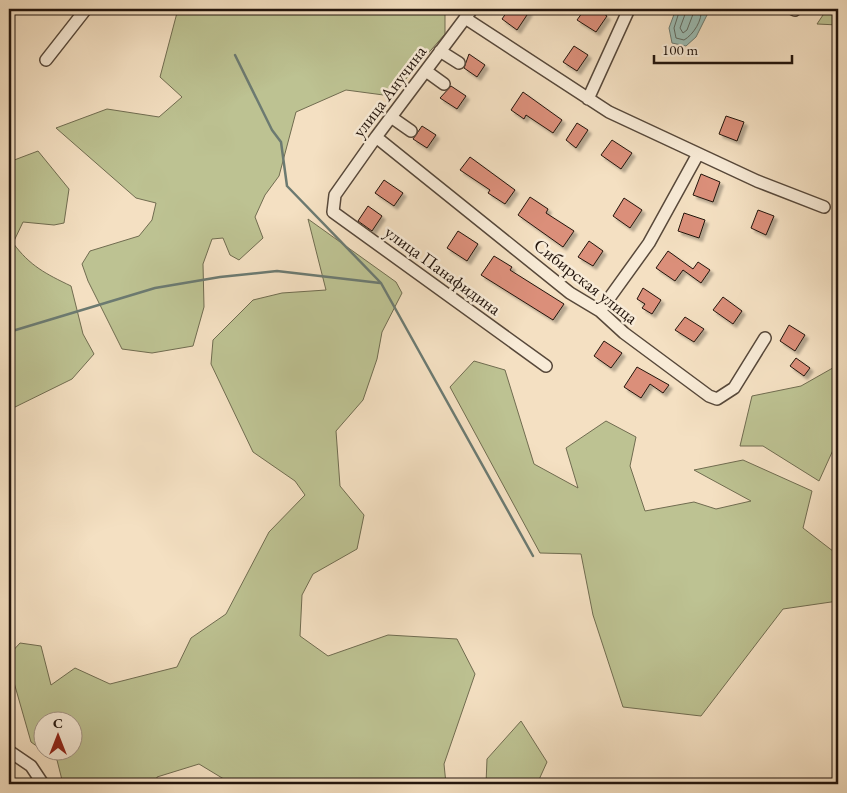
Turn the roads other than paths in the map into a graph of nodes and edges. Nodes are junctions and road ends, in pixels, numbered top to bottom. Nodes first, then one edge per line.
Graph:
1 (86, 9) edge
2 (629, 9) edge
3 (468, 14) edge
4 (440, 51) junction
5 (46, 60) dead end
6 (459, 63) dead end
7 (426, 70) junction
8 (444, 84) dead end
9 (588, 99) junction
10 (391, 117) junction
11 (411, 131) dead end
12 (376, 137) junction
13 (698, 154) junction
14 (335, 195) joint
15 (824, 207) dead end
16 (600, 311) junction
17 (765, 338) dead end
18 (546, 366) dead end
19 (9, 751) edge
20 (43, 784) edge

1 - 5 street
2 - 9 street
3 - 4 street, улица Анучина
3 - 9 street
4 - 6 street
4 - 7 street, улица Анучина
7 - 8 street
7 - 10 street, улица Анучина
9 - 13 street
10 - 11 street
10 - 12 street, улица Анучина
12 - 14 street, улица Анучина
12 - 16 street, Сибирская улица
13 - 15 street
13 - 16 street
14 - 18 street, улица Панафидина
16 - 17 street, Сибирская улица
19 - 20 street

